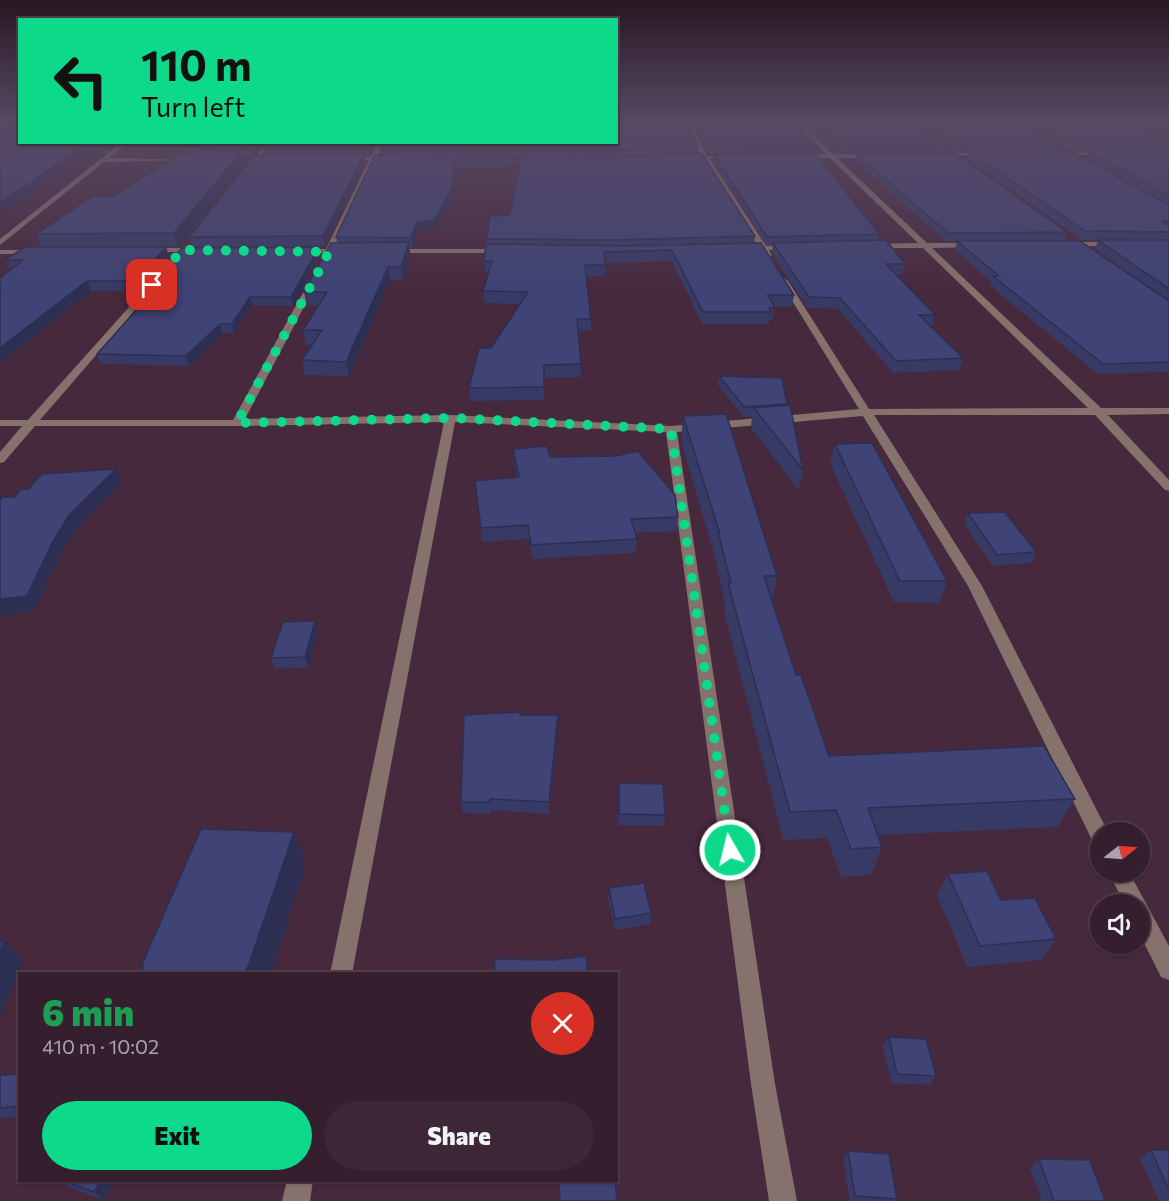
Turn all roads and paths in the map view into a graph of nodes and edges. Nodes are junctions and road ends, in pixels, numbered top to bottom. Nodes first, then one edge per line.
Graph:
1 (77, 180) edge
2 (362, 180) edge
3 (720, 180) edge
4 (856, 180) edge
5 (1069, 237) edge
6 (189, 241) edge
7 (0, 243) edge
8 (1054, 244) edge
9 (1078, 244) junction
10 (1123, 244) edge
11 (923, 245) junction
12 (982, 245) edge
13 (866, 246) edge
14 (798, 247) edge
15 (764, 248) junction
16 (730, 249) edge
17 (137, 250) edge
18 (182, 250) junction
19 (205, 250) edge
20 (1087, 250) edge
21 (295, 251) edge
22 (351, 251) edge
23 (374, 251) edge
24 (512, 251) edge
25 (0, 252) edge
26 (46, 252) edge
27 (329, 252) junction
28 (1098, 411) junction
29 (1169, 411) edge
30 (866, 412) junction
31 (450, 418) junction
32 (0, 423) edge
33 (33, 423) junction
34 (237, 423) junction
35 (671, 429) junction
36 (0, 459) edge
37 (1169, 487) edge
38 (1093, 822) edge
39 (1150, 932) edge
40 (1169, 969) edge
41 (341, 972) edge
42 (300, 1182) edge
43 (296, 1201) edge
44 (783, 1201) edge

1 - 7 street
2 - 27 street
3 - 15 street
4 - 11 street
5 - 9 street
6 - 18 street
8 - 9 street
9 - 10 street
9 - 20 street
11 - 12 street
11 - 13 street
11 - 28 street
14 - 15 street
15 - 16 street
15 - 30 street
17 - 18 street
18 - 19 street
18 - 33 street
21 - 27 street
22 - 27 street
23 - 24 street
25 - 26 street
27 - 34 street
28 - 29 street
28 - 30 street
28 - 37 street
30 - 35 street
30 - 38 street
31 - 34 street
31 - 35 street
31 - 41 street
32 - 33 street
33 - 34 street
33 - 36 street
35 - 44 street
39 - 40 street
42 - 43 street

